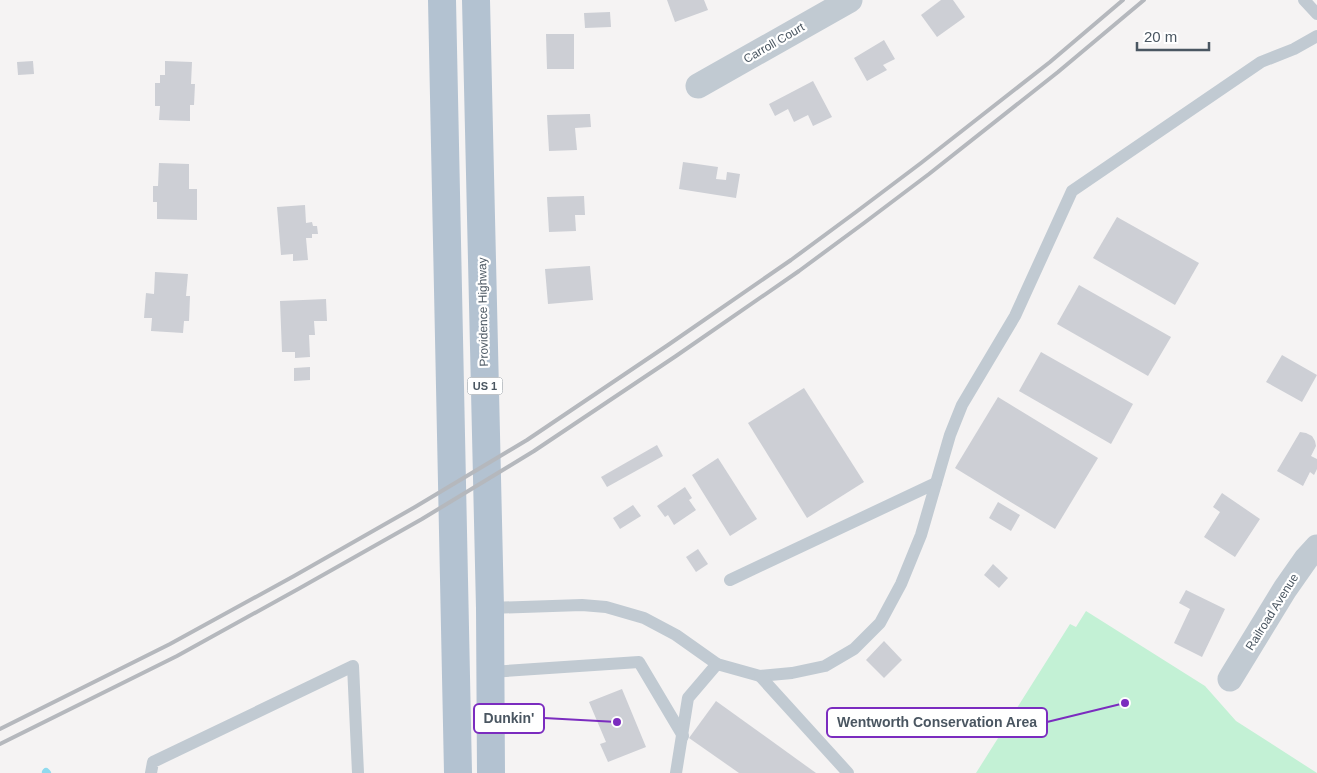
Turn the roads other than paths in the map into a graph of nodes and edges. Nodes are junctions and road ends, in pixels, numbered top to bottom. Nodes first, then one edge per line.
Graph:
1 (442, 0) edge
2 (476, 0) edge
3 (850, 0) edge
4 (1304, 0) edge
5 (1317, 14) edge
6 (1317, 36) edge
7 (698, 86) dead end
8 (936, 483) junction
9 (1317, 547) edge
10 (730, 580) dead end
11 (490, 608) junction
12 (717, 664) junction
13 (491, 672) junction
14 (760, 676) junction
15 (1230, 680) dead end
16 (682, 736) junction
17 (151, 773) edge
18 (358, 773) edge
19 (458, 773) edge
20 (491, 773) edge
21 (676, 773) edge
22 (848, 773) edge

1 - 19 main road, US 1
2 - 11 main road, Providence Highway / US 1
3 - 7 street, Carroll Court
4 - 5 lane
6 - 8 lane
8 - 10 lane
8 - 14 lane
9 - 15 street, Railroad Avenue
11 - 12 lane
11 - 13 main road, Providence Highway / US 1
12 - 14 lane
12 - 16 lane
13 - 16 lane
13 - 20 main road, Providence Highway / US 1
14 - 22 lane
16 - 21 lane
17 - 18 lane

